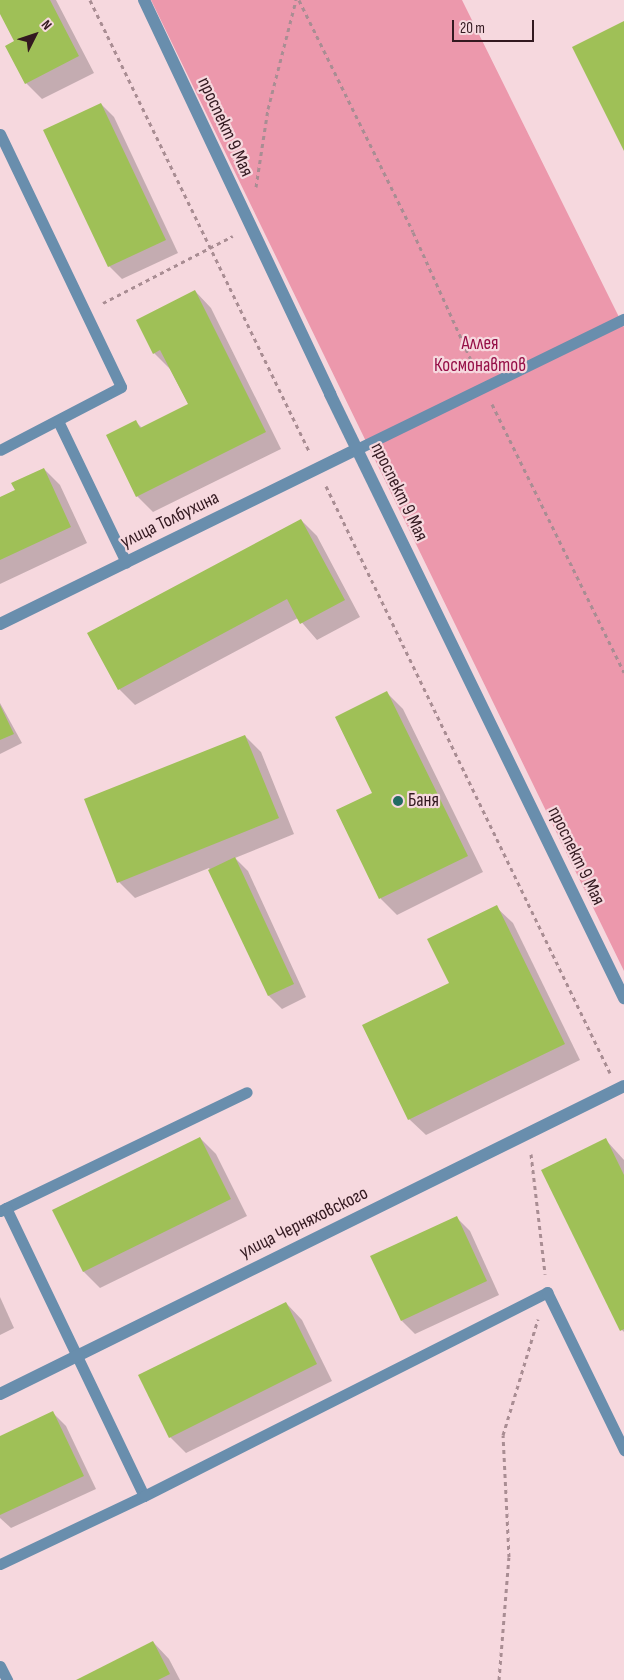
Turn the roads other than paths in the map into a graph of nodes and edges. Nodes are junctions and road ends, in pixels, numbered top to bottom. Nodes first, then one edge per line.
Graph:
1 (144, 0) edge
2 (0, 134) edge
3 (624, 318) edge
4 (58, 421) junction
5 (357, 449) junction
6 (0, 450) edge
7 (126, 562) junction
8 (0, 624) edge
9 (624, 998) edge
10 (621, 1088) edge
11 (247, 1092) dead end
12 (3, 1209) edge
13 (76, 1356) junction
14 (0, 1394) edge
15 (624, 1450) edge
16 (144, 1496) junction
17 (0, 1564) edge
18 (0, 1666) edge
19 (7, 1680) edge

1 - 5 street, проспект 9 Мая
2 - 4 lane
3 - 5 lane
4 - 6 lane
4 - 7 lane
5 - 7 street, улица Толбухина
5 - 9 street, проспект 9 Мая
7 - 8 street, улица Толбухина
10 - 13 street, улица Черняховского
11 - 12 lane
12 - 13 lane
13 - 14 street, улица Черняховского
13 - 16 lane
15 - 16 lane
16 - 17 lane
18 - 19 lane

